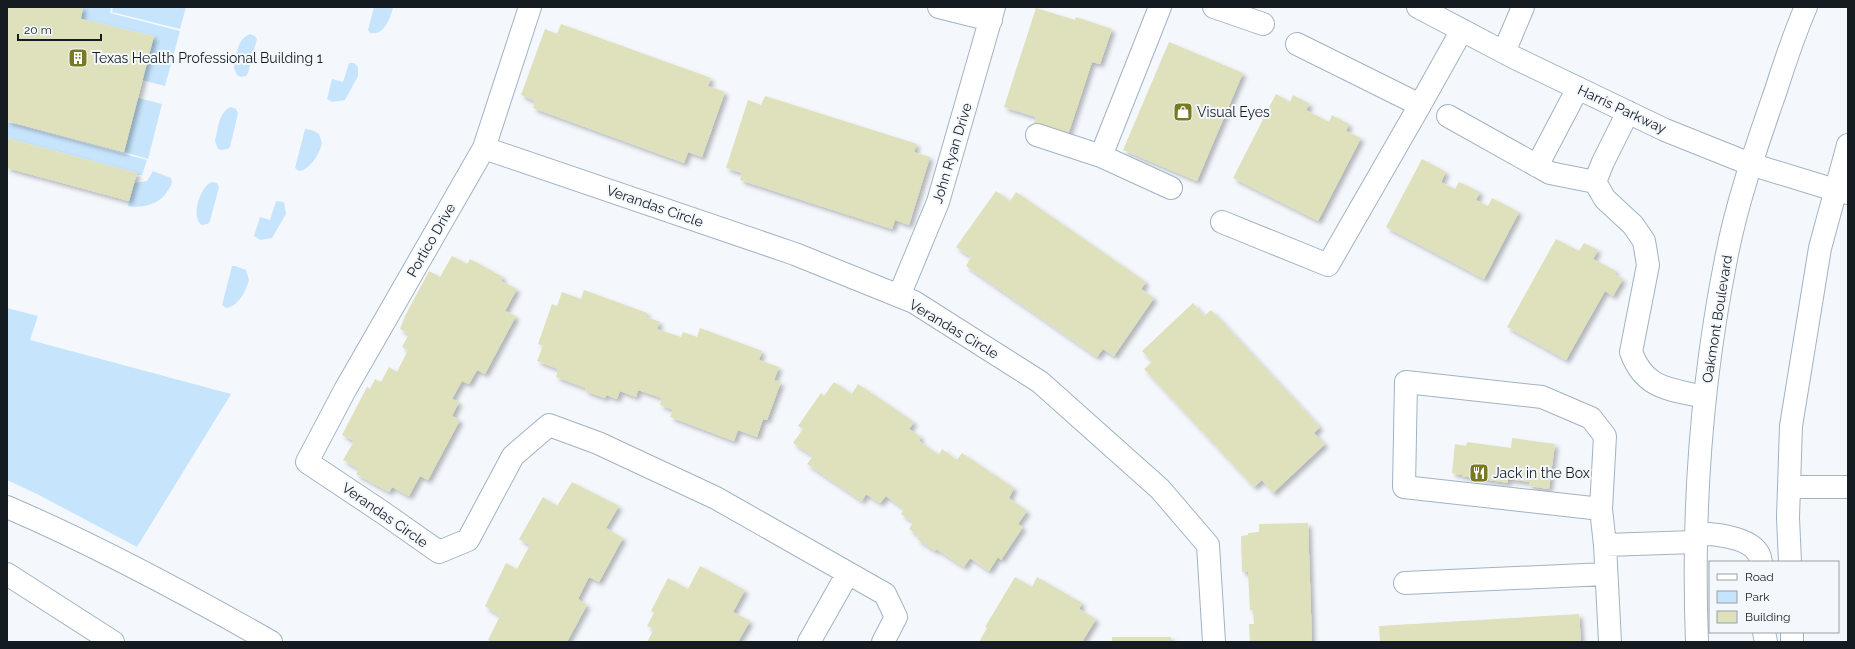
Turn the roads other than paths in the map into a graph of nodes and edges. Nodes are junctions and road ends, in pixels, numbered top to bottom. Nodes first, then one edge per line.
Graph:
1 (530, 7) edge
2 (939, 7) edge
3 (1160, 7) edge
4 (1214, 7) edge
5 (1418, 7) edge
6 (1523, 7) edge
7 (1806, 7) edge
8 (993, 13) edge
9 (1263, 24) dead end
10 (1462, 30) junction
11 (1297, 44) dead end
12 (1504, 52) junction
13 (1578, 88) junction
14 (1420, 105) junction
15 (1628, 112) junction
16 (1448, 116) dead end
17 (1037, 135) dead end
18 (1848, 145) edge
19 (484, 148) junction
20 (1101, 156) junction
21 (1750, 164) junction
22 (1537, 166) junction
23 (1595, 182) junction
24 (1171, 188) dead end
25 (1841, 192) edge
26 (1222, 222) dead end
27 (899, 296) junction
28 (1705, 397) junction
29 (307, 462) joint
30 (1790, 487) junction
31 (1848, 487) edge
32 (7, 507) edge
33 (1601, 509) junction
34 (1696, 538) junction
35 (1605, 544) junction
36 (1761, 561) edge
37 (1790, 561) edge
38 (848, 573) junction
39 (7, 574) edge
40 (1606, 574) junction
41 (1405, 583) dead end
42 (113, 642) edge
43 (270, 642) edge
44 (809, 642) edge
45 (883, 642) edge
46 (1214, 642) edge
47 (1610, 642) edge
48 (1697, 642) edge

1 - 19 main road, Portico Drive
2 - 8 main road
3 - 20 main road
4 - 9 main road
5 - 10 main road, Harris Parkway
6 - 12 main road
7 - 21 main road, Oakmont Boulevard
8 - 27 main road, John Ryan Drive
10 - 12 main road, Harris Parkway
10 - 14 main road
11 - 14 main road
12 - 13 main road, Harris Parkway
13 - 15 main road, Harris Parkway
13 - 22 main road
14 - 26 main road
15 - 21 main road, Harris Parkway
15 - 23 main road
16 - 22 main road
17 - 20 main road
18 - 25 main road
19 - 27 main road, Verandas Circle
19 - 29 main road, Portico Drive
20 - 24 main road
21 - 25 main road, Harris Parkway
21 - 28 main road, Oakmont Boulevard
22 - 23 main road
23 - 28 main road
25 - 30 main road
27 - 46 main road, Verandas Circle
28 - 34 main road, Oakmont Boulevard
29 - 38 main road, Verandas Circle
30 - 31 main road
30 - 37 main road
32 - 43 main road
33 - 33 main road
33 - 35 main road
34 - 35 main road
34 - 36 main road
34 - 48 main road, Oakmont Boulevard
35 - 40 main road
38 - 44 main road
38 - 45 main road, Verandas Circle
39 - 42 main road
40 - 41 main road
40 - 47 main road

